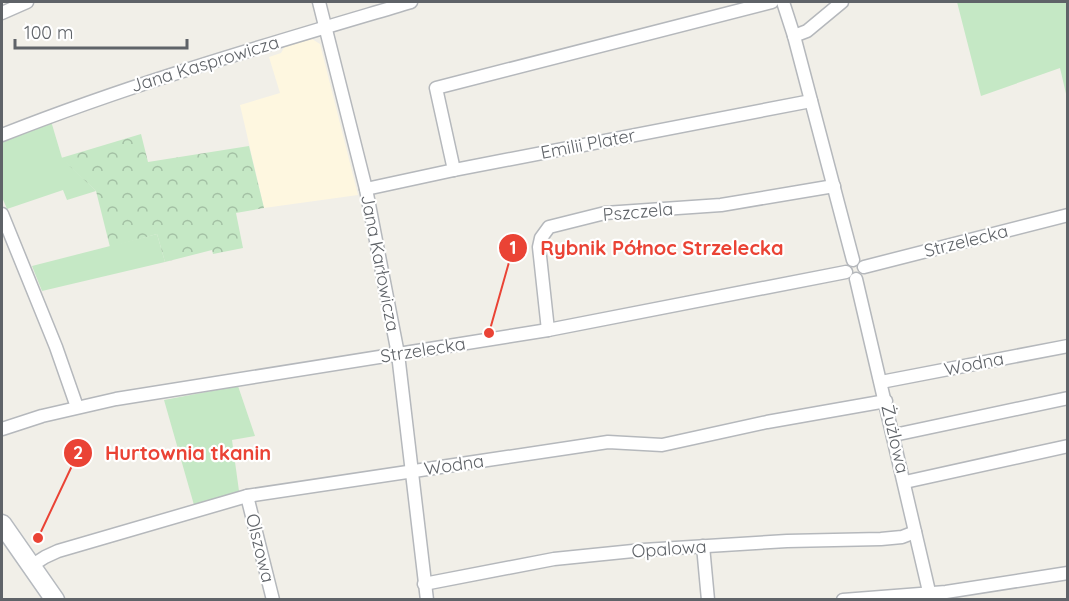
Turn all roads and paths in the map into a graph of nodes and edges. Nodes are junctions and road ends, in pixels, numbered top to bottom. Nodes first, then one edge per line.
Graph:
1 (27, 2) edge
2 (319, 2) edge
3 (411, 2) edge
4 (772, 2) edge
5 (783, 2) edge
6 (842, 2) edge
7 (2, 13) edge
8 (326, 27) junction
9 (794, 36) junction
10 (811, 101) junction
11 (2, 135) edge
12 (454, 170) junction
13 (834, 186) junction
14 (366, 189) junction
15 (2, 214) edge
16 (1068, 215) edge
17 (858, 264) junction
18 (851, 276) junction
19 (548, 330) junction
20 (1068, 346) edge
21 (398, 354) junction
22 (881, 382) junction
23 (1068, 398) edge
24 (886, 401) junction
25 (77, 407) junction
26 (2, 429) edge
27 (894, 435) junction
28 (1068, 446) edge
29 (412, 471) junction
30 (904, 482) junction
31 (247, 496) junction
32 (2, 524) edge
33 (915, 532) junction
34 (703, 546) junction
35 (31, 566) junction
36 (1068, 573) edge
37 (424, 584) junction
38 (930, 596) edge
39 (55, 600) edge
40 (273, 600) edge
41 (427, 600) edge
42 (708, 600) edge
43 (843, 600) edge

1 - 7 street
2 - 8 street, Jana Karłowicza
3 - 8 street, Jana Kasprowicza
4 - 12 street
5 - 9 street
6 - 9 street
8 - 11 street, Jana Kasprowicza
8 - 14 street, Jana Karłowicza
9 - 10 street
10 - 12 street, Emilii Plater
10 - 13 street
12 - 14 street, Emilii Plater
13 - 17 street
13 - 19 street, Pszczela
14 - 21 street, Jana Karłowicza
15 - 25 street
16 - 17 street, Strzelecka
17 - 18 street
18 - 19 street, Strzelecka
18 - 22 street, Żużlowa
19 - 21 street, Strzelecka
20 - 22 street, Wodna
21 - 25 street, Strzelecka
21 - 29 street, Jana Karłowicza
22 - 24 street, Żużlowa
23 - 27 street
24 - 27 street, Żużlowa
24 - 29 street, Wodna
25 - 26 street, Strzelecka
27 - 30 street, Żużlowa
28 - 30 street
29 - 31 street, Wodna
29 - 37 street, Jana Karłowicza
30 - 33 street, Żużlowa
31 - 35 street, Wodna
31 - 40 street, Olszowa
32 - 35 main road
33 - 34 street, Opalowa
33 - 38 street, Żużlowa
34 - 37 street, Opalowa
34 - 42 street
35 - 39 main road
36 - 38 street
37 - 41 street, Jana Karłowicza
38 - 43 street

